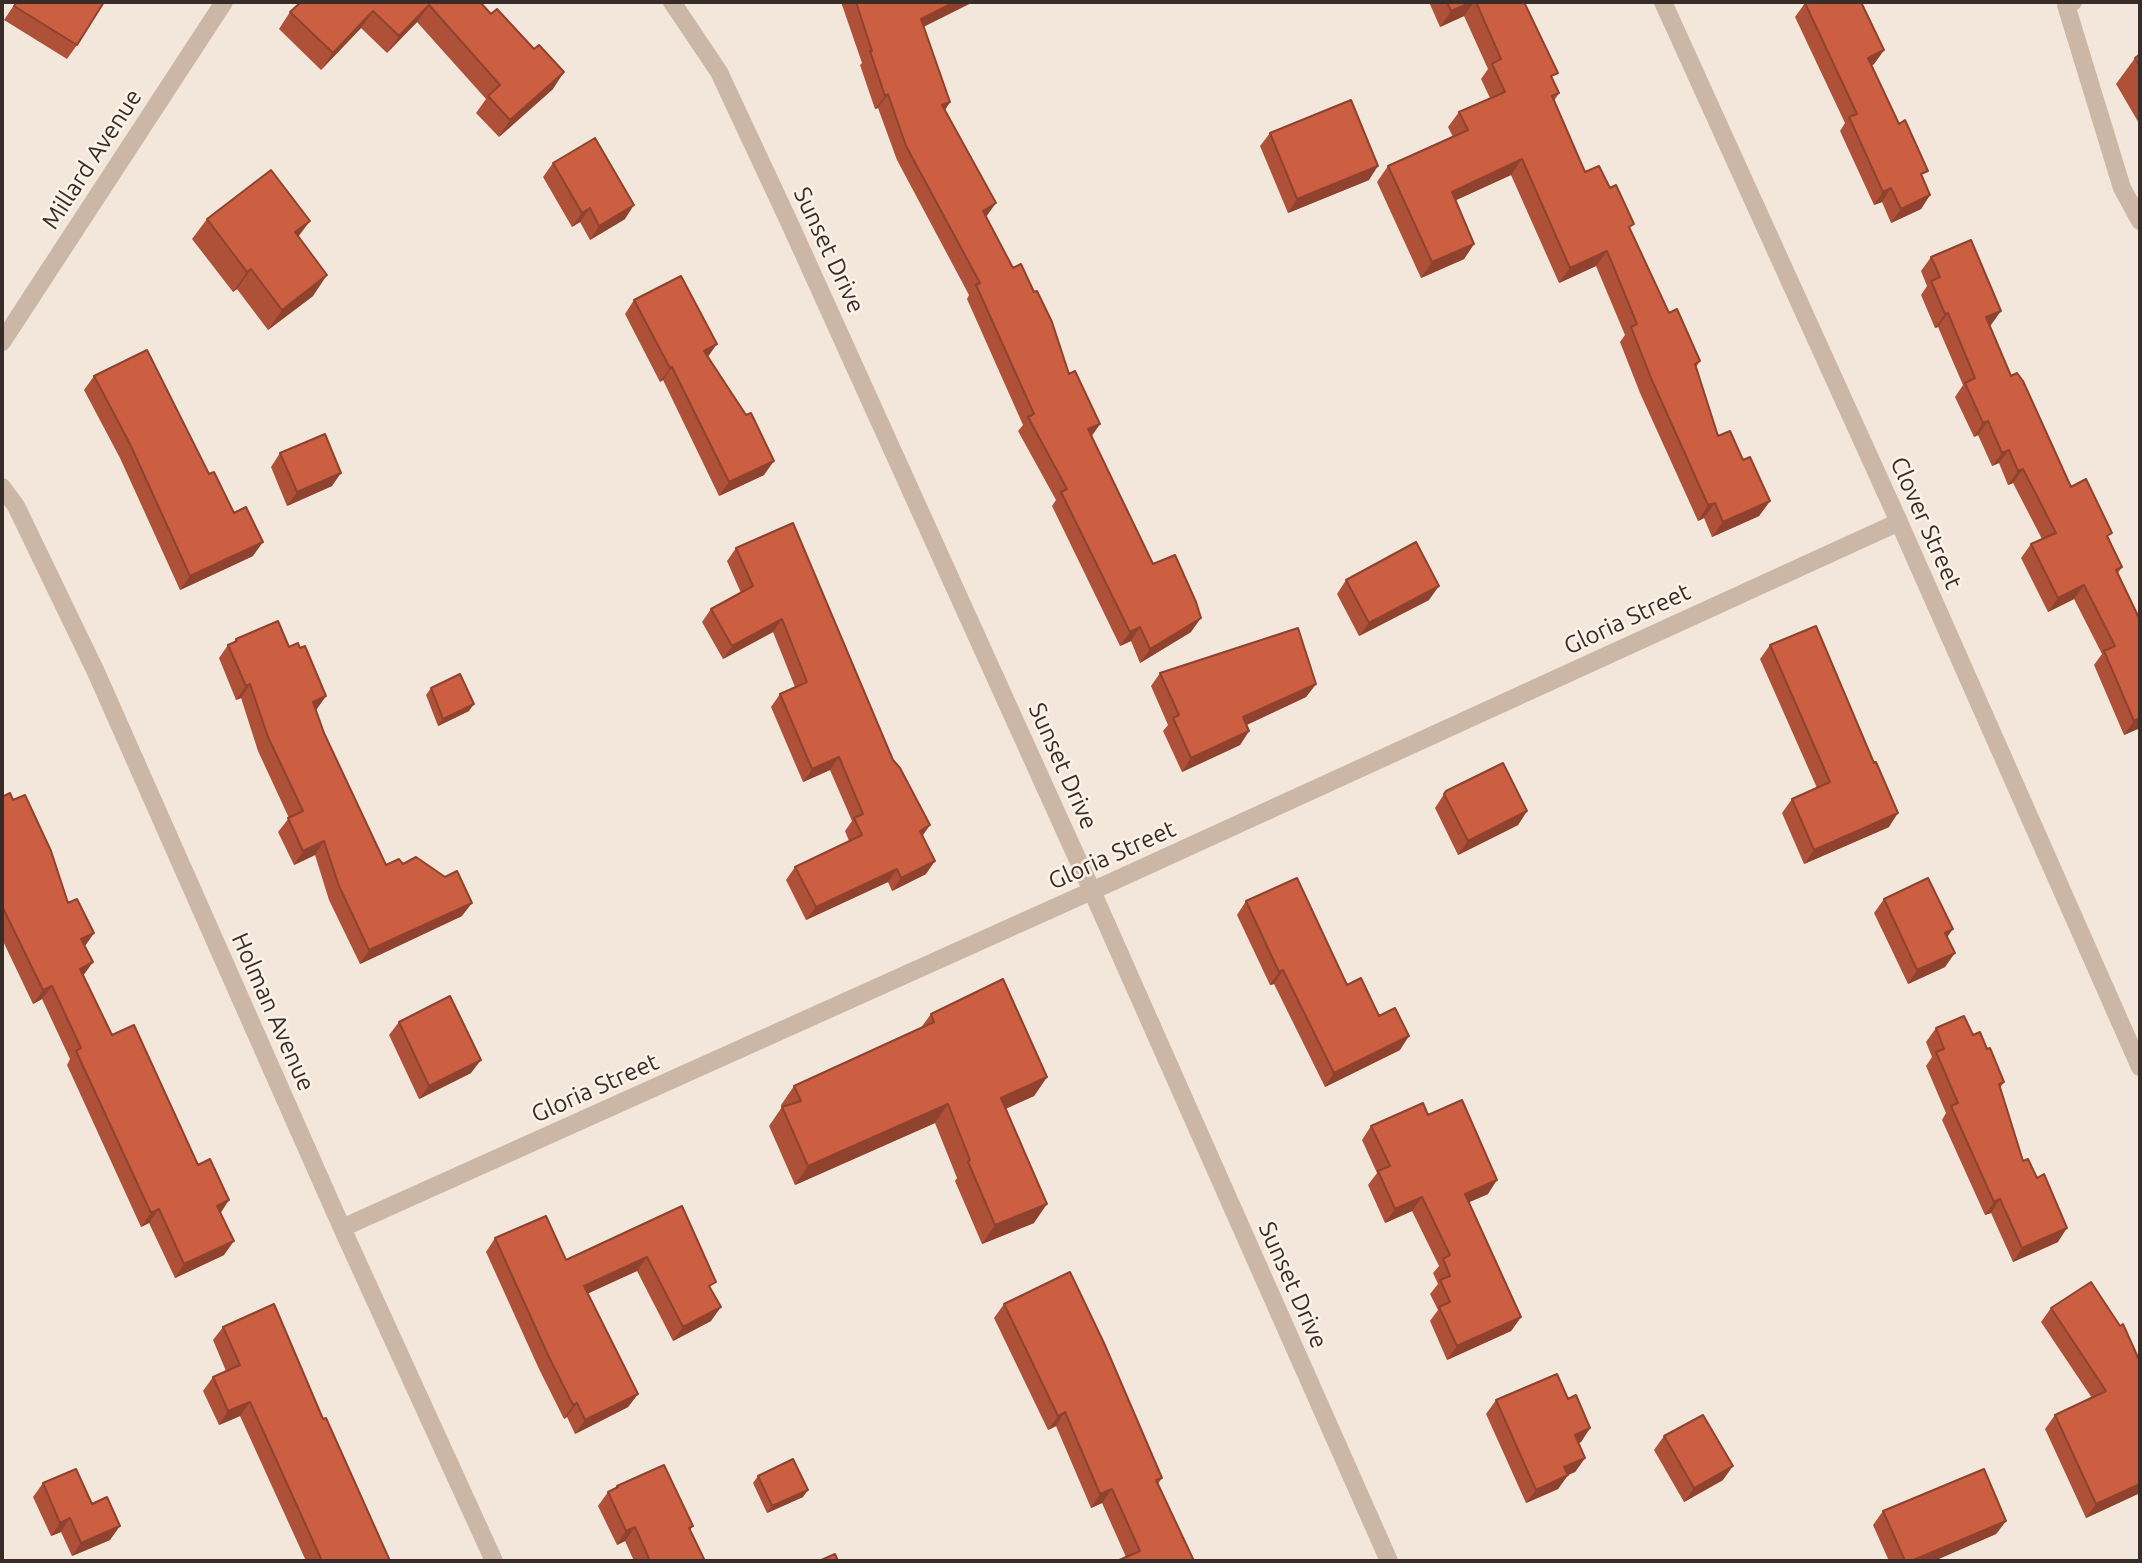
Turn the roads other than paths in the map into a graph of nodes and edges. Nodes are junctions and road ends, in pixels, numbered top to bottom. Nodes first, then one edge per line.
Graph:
1 (224, 2) edge
2 (672, 2) edge
3 (1663, 2) edge
4 (2073, 2) edge
5 (2140, 221) edge
6 (2, 342) edge
7 (2, 487) edge
8 (1899, 522) junction
9 (1092, 891) junction
10 (2140, 1067) edge
11 (342, 1228) junction
12 (494, 1561) edge
13 (1389, 1561) edge

1 - 6 street, Millard Avenue
2 - 9 street, Sunset Drive
3 - 8 street, Clover Street
4 - 5 street
7 - 11 street, Holman Avenue
8 - 9 street, Gloria Street
8 - 10 street, Clover Street
9 - 11 street, Gloria Street
9 - 13 street, Sunset Drive
11 - 12 street, Holman Avenue

